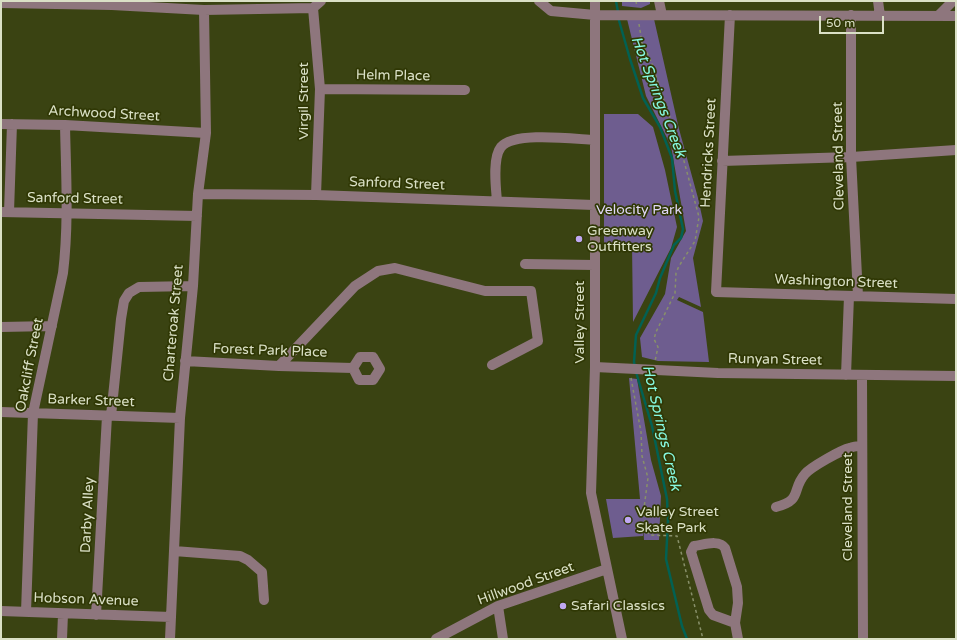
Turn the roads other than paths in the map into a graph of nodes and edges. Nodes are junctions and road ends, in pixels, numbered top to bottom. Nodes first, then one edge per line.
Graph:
1 (321, 1) edge
2 (539, 1) edge
3 (595, 1) edge
4 (660, 1) edge
5 (878, 1) edge
6 (953, 1) edge
7 (1, 3) edge
8 (112, 3) edge
9 (184, 5) edge
10 (313, 8) junction
11 (204, 10) junction
12 (595, 15) junction
13 (662, 15) junction
14 (730, 15) junction
15 (852, 15) junction
16 (880, 16) junction
17 (938, 16) junction
18 (956, 16) edge
19 (320, 89) junction
20 (465, 90) dead end
21 (1, 124) edge
22 (12, 124) junction
23 (65, 125) junction
24 (206, 133) junction
25 (594, 140) junction
26 (956, 150) edge
27 (851, 157) junction
28 (722, 161) junction
29 (198, 194) junction
30 (316, 195) junction
31 (497, 201) junction
32 (594, 205) junction
33 (5, 212) edge
34 (67, 213) junction
35 (197, 216) junction
36 (525, 264) dead end
37 (594, 265) junction
38 (192, 286) junction
39 (716, 292) joint
40 (854, 296) junction
41 (956, 299) edge
42 (52, 326) junction
43 (1, 327) edge
44 (185, 361) junction
45 (492, 365) dead end
46 (279, 366) junction
47 (594, 367) junction
48 (353, 368) dead end
49 (846, 375) junction
50 (862, 376) junction
51 (956, 376) edge
52 (1, 412) edge
53 (33, 413) junction
54 (109, 416) junction
55 (180, 418) junction
56 (862, 446) junction
57 (776, 507) dead end
58 (174, 551) junction
59 (607, 570) junction
60 (264, 600) dead end
61 (498, 606) junction
62 (1, 612) edge
63 (26, 612) junction
64 (63, 614) junction
65 (96, 615) junction
66 (171, 617) junction
67 (735, 623) junction
68 (62, 639) edge
69 (170, 639) edge
70 (436, 639) edge
71 (503, 639) edge
72 (622, 639) edge
73 (738, 639) edge
74 (863, 639) edge

1 - 10 street
2 - 12 street
3 - 12 street, Valley Street
4 - 13 street
5 - 16 street
6 - 17 street
7 - 8 street
8 - 9 street
9 - 11 street
10 - 11 street
10 - 19 street, Virgil Street
11 - 24 street, Charteroak Street
12 - 13 street
12 - 25 street, Valley Street
13 - 14 street
14 - 15 street
14 - 28 street, Hendricks Street
15 - 16 street
15 - 27 street, Cleveland Street
16 - 17 street
17 - 18 street
19 - 20 street, Helm Place
19 - 30 street, Virgil Street
21 - 22 street, Archwood Street
22 - 23 street, Archwood Street
22 - 33 street
23 - 24 street, Archwood Street
23 - 34 street, Oakcliff Street
24 - 29 street, Charteroak Street
25 - 31 street
25 - 32 street, Valley Street
26 - 27 street
27 - 28 street
27 - 40 street, Cleveland Street
28 - 39 street, Hendricks Street
29 - 30 street, Sanford Street
29 - 35 street, Charteroak Street
30 - 31 street, Sanford Street
31 - 32 street, Sanford Street
32 - 37 street, Valley Street
33 - 34 street, Sanford Street
34 - 35 street, Sanford Street
34 - 42 street, Oakcliff Street
35 - 38 street, Charteroak Street
36 - 37 street
37 - 47 street, Valley Street
38 - 44 street, Charteroak Street
38 - 54 street, Darby Alley
39 - 40 street, Washington Street
40 - 41 street, Washington Street
40 - 49 street, Cleveland Street
42 - 43 street
42 - 53 street, Oakcliff Street
44 - 46 street, Forest Park Place
44 - 55 street, Charteroak Street
45 - 46 street
46 - 48 street, Forest Park Place
47 - 49 street, Runyan Street
47 - 59 street, Valley Street
49 - 50 street, Runyan Street
50 - 51 street, Runyan Street
50 - 56 street, Cleveland Street
52 - 53 street, Barker Street
53 - 54 street, Barker Street
53 - 63 street, Oakcliff Street
54 - 55 street, Barker Street
54 - 65 street, Darby Alley
55 - 58 street, Charteroak Street
56 - 57 street
56 - 74 street, Cleveland Street
58 - 60 street
58 - 66 street, Charteroak Street
59 - 61 street, Hillwood Street
59 - 72 street, Valley Street
61 - 70 street, Hillwood Street
61 - 71 street
62 - 63 street, Hobson Avenue
63 - 64 street, Hobson Avenue
64 - 65 street, Hobson Avenue
64 - 68 street
65 - 66 street, Hobson Avenue
66 - 69 street, Charteroak Street
67 - 67 street
67 - 73 street

